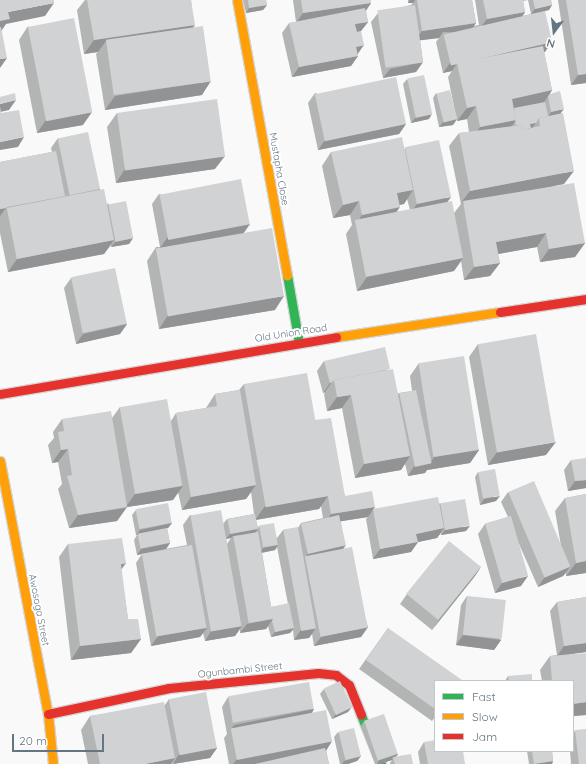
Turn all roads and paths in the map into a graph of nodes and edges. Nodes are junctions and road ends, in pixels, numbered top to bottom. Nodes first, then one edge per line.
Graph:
1 (237, 0) edge
2 (586, 299) edge
3 (299, 343) junction
4 (0, 394) edge
5 (0, 461) edge
6 (48, 714) junction
7 (53, 764) edge
8 (381, 764) edge

1 - 3 street, Mustapha Close
2 - 3 street, Old Union Road
3 - 4 street, Old Union Road
5 - 6 street, Awosoga Street
6 - 7 street, Awosoga Street
6 - 8 street, Ogunbambi Street

